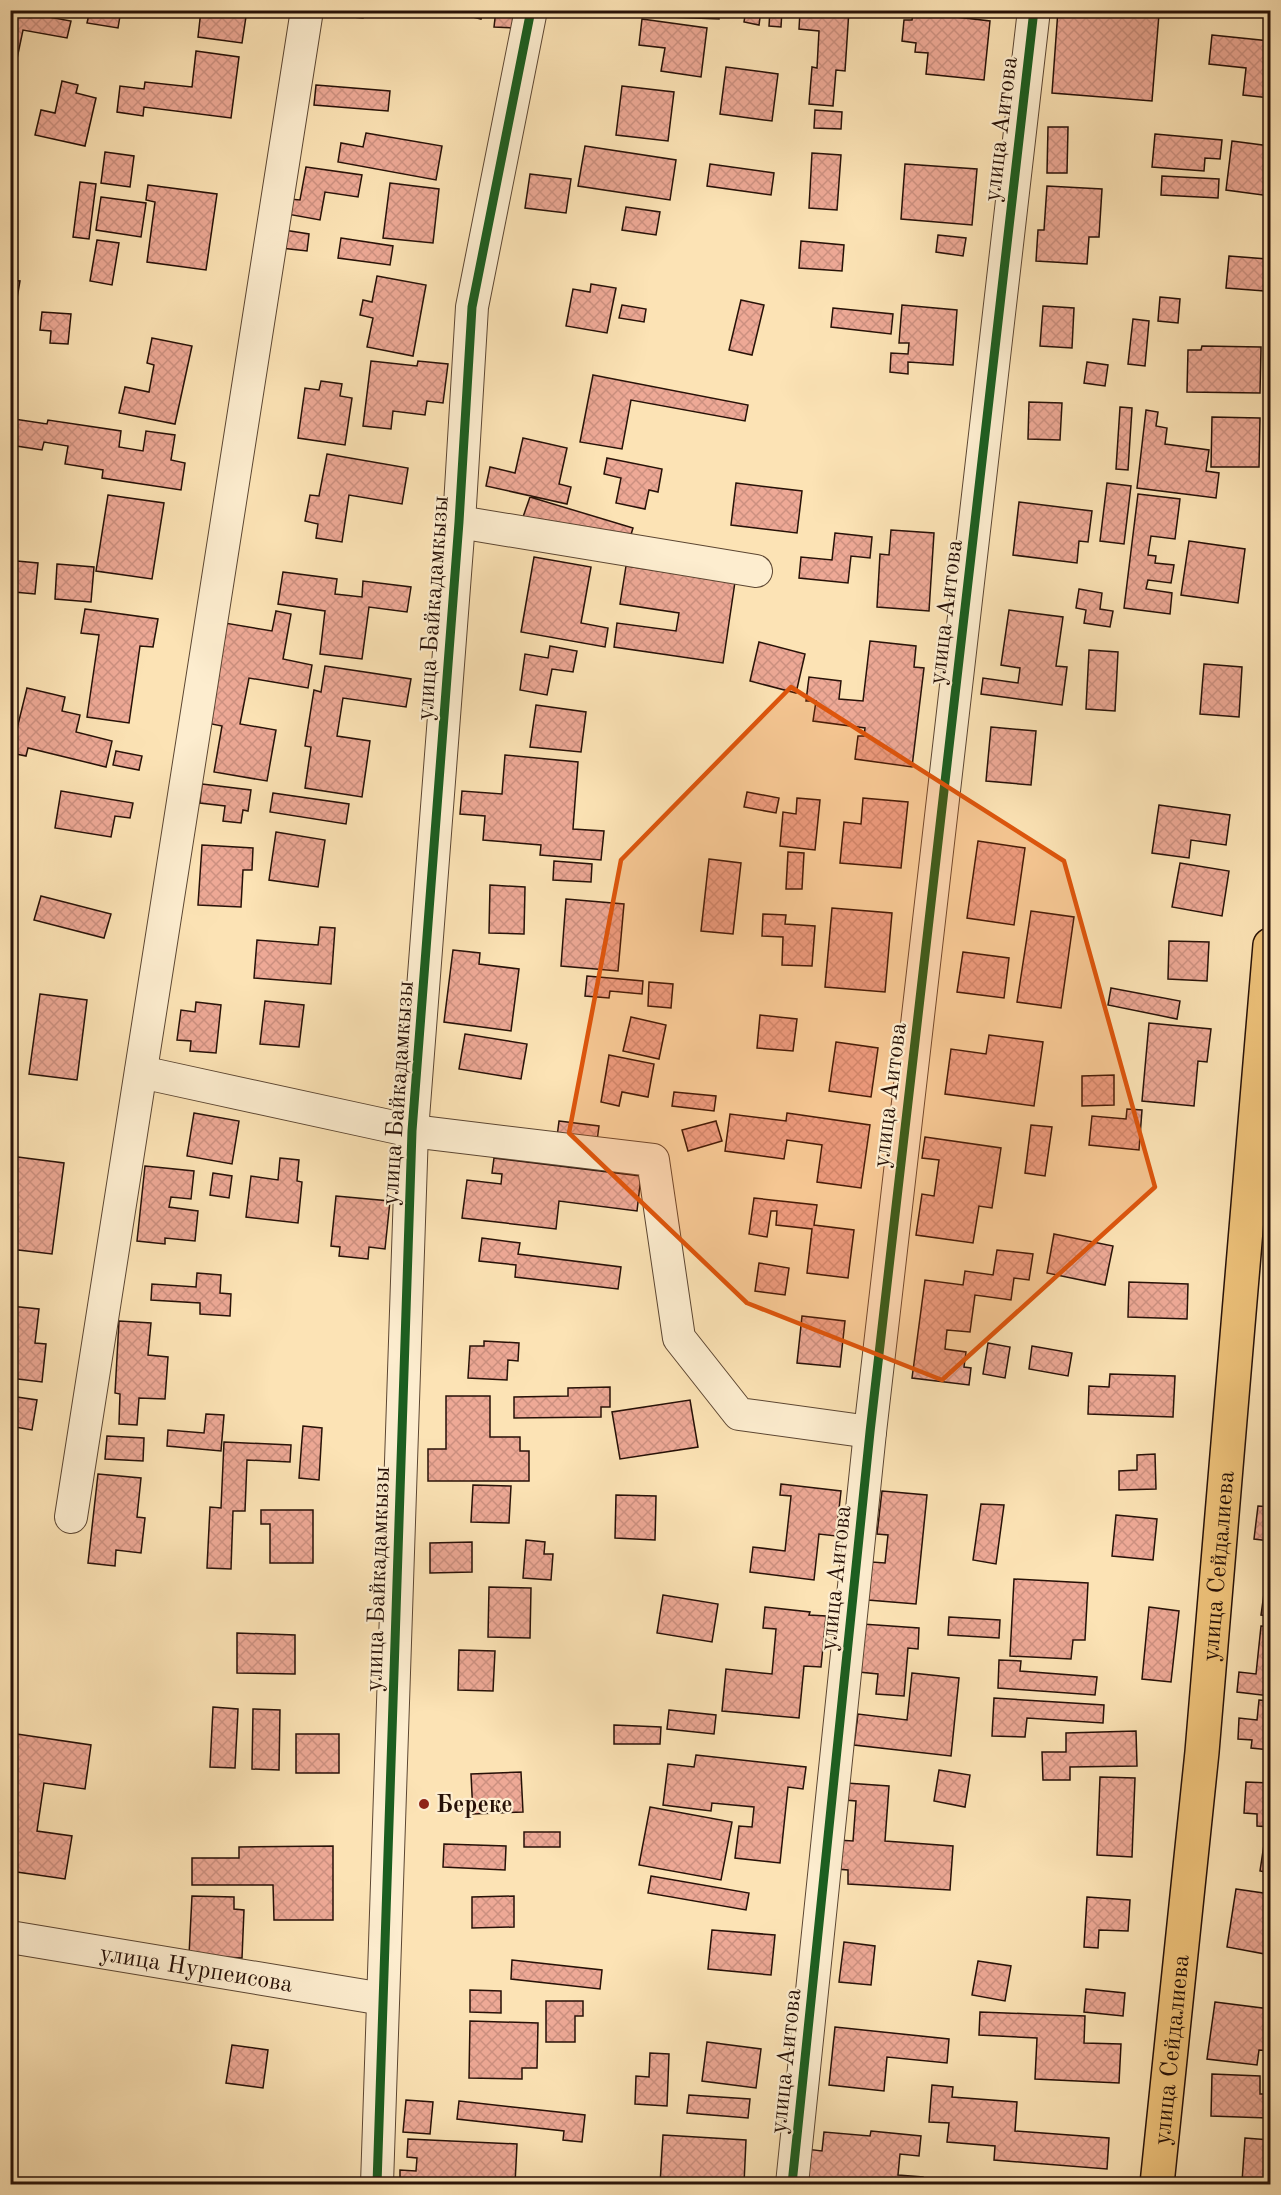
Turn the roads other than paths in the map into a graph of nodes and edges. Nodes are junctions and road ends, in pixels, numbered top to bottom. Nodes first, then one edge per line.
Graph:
1 (307, 10) edge
2 (531, 10) edge
3 (1034, 10) edge
4 (459, 522) junction
5 (756, 571) dead end
6 (1270, 945) edge
7 (141, 1072) junction
8 (412, 1131) junction
9 (870, 1432) junction
10 (71, 1517) dead end
11 (10, 1937) edge
12 (382, 1999) junction
13 (377, 2184) edge
14 (792, 2184) edge
15 (1158, 2184) edge

1 - 7 street
2 - 4 street, улица Байкадамкызы
3 - 9 street, улица Аитова
4 - 5 street
4 - 8 street, улица Байкадамкызы
6 - 15 main road, улица Сейдалиева
7 - 8 street
7 - 10 street
8 - 9 street
8 - 12 street, улица Байкадамкызы
9 - 14 street, улица Аитова
11 - 12 street, улица Нурпеисова
12 - 13 street, улица Байкадамкызы

